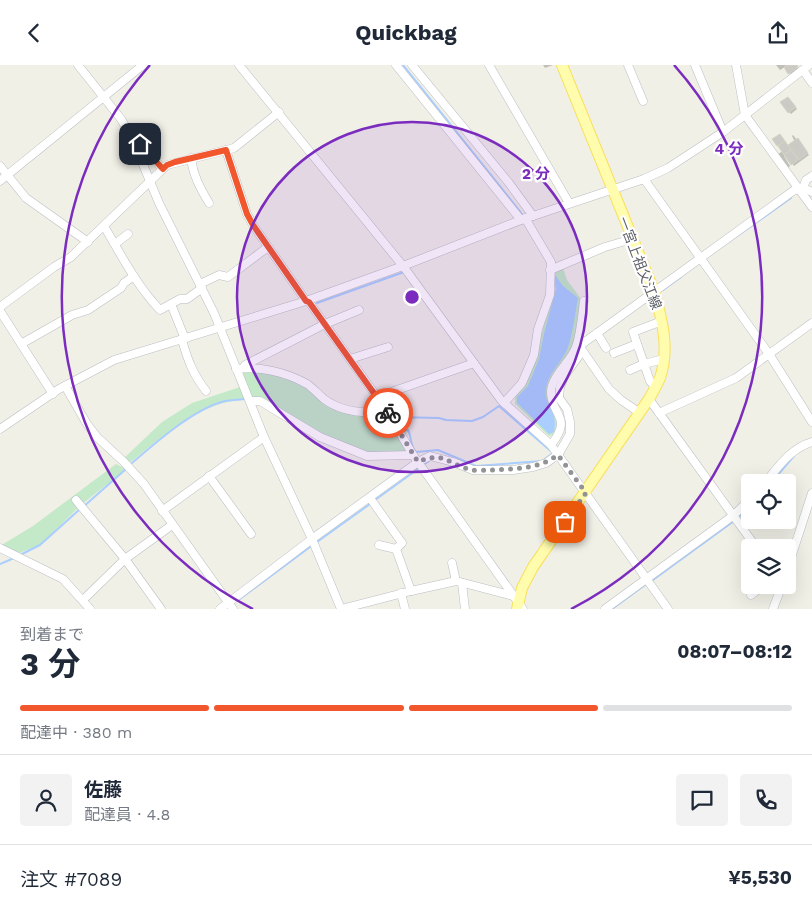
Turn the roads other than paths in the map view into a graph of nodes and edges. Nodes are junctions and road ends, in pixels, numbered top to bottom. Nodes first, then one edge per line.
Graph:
1 (78, 65) edge
2 (143, 65) edge
3 (239, 65) edge
4 (396, 65) edge
5 (412, 65) edge
6 (489, 65) edge
7 (562, 65) edge
8 (628, 65) edge
9 (695, 65) edge
10 (736, 65) edge
11 (806, 67) edge
12 (812, 83) edge
13 (104, 97) junction
14 (643, 101) dead end
15 (279, 112) junction
16 (745, 115) junction
17 (129, 132) junction
18 (723, 132) junction
19 (226, 150) junction
20 (191, 158) junction
21 (0, 166) edge
22 (163, 169) junction
23 (7, 175) junction
24 (812, 177) edge
25 (644, 179) junction
26 (0, 181) edge
27 (151, 181) junction
28 (801, 188) junction
29 (611, 189) junction
30 (812, 192) edge
31 (209, 203) dead end
32 (569, 203) junction
33 (812, 207) edge
34 (526, 218) junction
35 (104, 226) junction
36 (128, 234) dead end
37 (632, 239) junction
38 (88, 242) junction
39 (115, 244) junction
40 (268, 247) junction
41 (699, 258) junction
42 (403, 266) junction
43 (550, 270) junction
44 (134, 276) junction
45 (201, 286) junction
46 (654, 291) junction
47 (306, 301) junction
48 (584, 301) dead end
49 (171, 304) junction
50 (0, 307) edge
51 (359, 310) dead end
52 (0, 311) edge
53 (662, 321) junction
54 (325, 323) junction
55 (812, 323) edge
56 (220, 328) junction
57 (597, 333) junction
58 (184, 339) junction
59 (21, 344) junction
60 (637, 344) junction
61 (579, 345) junction
62 (388, 347) dead end
63 (606, 348) dead end
64 (614, 353) dead end
65 (769, 354) junction
66 (350, 359) junction
67 (664, 359) junction
68 (474, 363) junction
69 (644, 364) junction
70 (236, 369) junction
71 (630, 370) dead end
72 (65, 386) junction
73 (655, 387) junction
74 (206, 391) dead end
75 (52, 394) junction
76 (377, 397) junction
77 (649, 399) junction
78 (250, 401) junction
79 (504, 403) junction
80 (387, 411) junction
81 (640, 413) junction
82 (660, 413) junction
83 (812, 422) edge
84 (0, 429) edge
85 (264, 437) junction
86 (812, 442) edge
87 (551, 445) junction
88 (413, 455) junction
89 (558, 455) junction
90 (418, 462) junction
91 (773, 474) edge
92 (209, 476) junction
93 (586, 493) junction
94 (812, 493) edge
95 (370, 498) junction
96 (76, 501) dead end
97 (741, 508) edge
98 (162, 511) junction
99 (734, 515) junction
100 (172, 525) junction
101 (251, 534) dead end
102 (312, 539) junction
103 (750, 539) edge
104 (796, 542) edge
105 (379, 545) dead end
106 (0, 548) edge
107 (396, 549) junction
108 (126, 559) junction
109 (452, 563) dead end
110 (647, 579) junction
111 (459, 582) junction
112 (411, 591) junction
113 (401, 593) junction
114 (780, 594) edge
115 (83, 600) junction
116 (518, 604) edge
117 (231, 606) edge
118 (90, 609) edge
119 (161, 609) edge
120 (220, 609) edge
121 (341, 609) edge
122 (405, 609) edge
123 (465, 609) edge
124 (605, 609) edge
125 (668, 609) edge
126 (774, 609) edge

1 - 13 street
2 - 13 street
3 - 15 street
4 - 34 street
5 - 34 street
6 - 32 street
7 - 29 main road, 一宮上祖父江線
8 - 14 street
9 - 18 street
10 - 16 street
11 - 12 street
11 - 16 street
13 - 17 street
13 - 23 street
15 - 19 street
15 - 42 street
16 - 18 street
16 - 28 street
17 - 22 street
17 - 27 street
18 - 25 street
19 - 20 street
19 - 40 street
20 - 22 street
20 - 31 street
21 - 23 street
22 - 27 street
23 - 26 street
23 - 38 street
24 - 28 street
25 - 29 street
25 - 41 street
27 - 35 street
27 - 45 street
28 - 30 street
28 - 33 street
28 - 41 street
29 - 32 street
29 - 37 main road, 一宮上祖父江線
32 - 34 street
34 - 42 street
34 - 43 street
35 - 38 street
35 - 39 street
36 - 39 street
37 - 43 street
37 - 46 main road, 一宮上祖父江線
38 - 50 street
39 - 44 street
40 - 45 street
40 - 47 street
41 - 46 street
41 - 65 street
42 - 47 street
42 - 68 street
43 - 79 street
44 - 49 street
44 - 59 street
45 - 49 street
45 - 56 street
46 - 53 main road, 一宮上祖父江線
46 - 57 street
47 - 54 street
47 - 56 street
48 - 61 street
49 - 58 street
51 - 54 street
52 - 59 street
53 - 60 street
53 - 67 main road, 一宮上祖父江線
54 - 66 street
54 - 70 street
55 - 65 street
56 - 58 street
56 - 70 street
57 - 61 street
57 - 63 street
58 - 72 street
58 - 74 street
59 - 75 street
60 - 64 street
60 - 69 street
61 - 81 street
61 - 87 street
61 - 89 street
62 - 66 street
65 - 82 street
65 - 83 street
66 - 76 street
67 - 69 street
67 - 73 main road, 一宮上祖父江線
68 - 76 street
68 - 79 street
69 - 71 street
69 - 73 street
70 - 78 street
70 - 80 street
72 - 75 street
72 - 98 street
73 - 77 main road, 一宮上祖父江線
75 - 84 street
76 - 80 street
77 - 81 main road, 一宮上祖父江線
77 - 82 street
78 - 85 street
78 - 88 street
79 - 87 street
80 - 88 street
81 - 93 main road, 一宮上祖父江線
82 - 99 street
85 - 92 street
85 - 102 street
86 - 91 street
87 - 89 street
88 - 90 street
89 - 90 street
89 - 93 street
90 - 95 street
90 - 116 street
92 - 98 street
92 - 101 street
93 - 110 street
93 - 116 main road, 一宮上祖父江線
94 - 104 street
95 - 102 street
95 - 107 street
96 - 108 street
97 - 99 street
98 - 100 street
99 - 103 street
99 - 110 street
100 - 108 street
100 - 117 street
102 - 117 street
102 - 121 street
105 - 107 street
106 - 115 street
107 - 112 street
108 - 115 street
108 - 119 street
109 - 111 street
110 - 124 street
110 - 125 street
111 - 112 street
111 - 116 street
111 - 123 street
112 - 113 street
113 - 121 street
113 - 122 street
114 - 126 street
115 - 118 street
117 - 120 street

